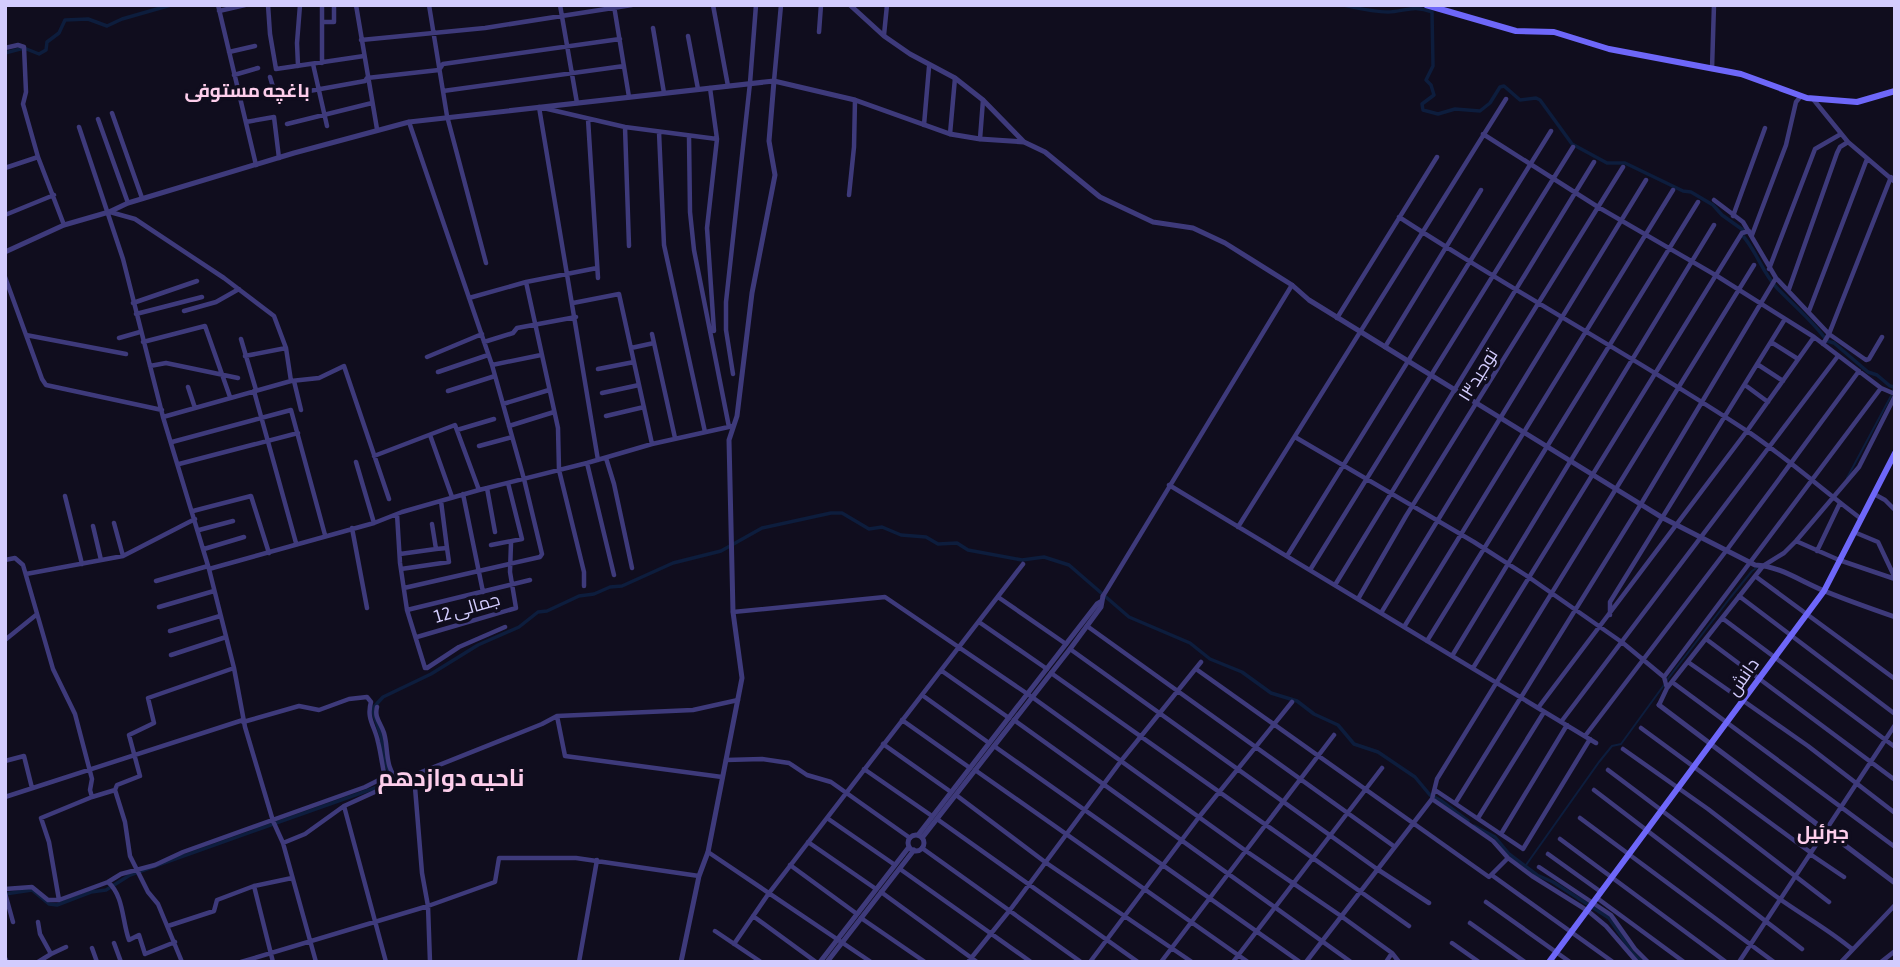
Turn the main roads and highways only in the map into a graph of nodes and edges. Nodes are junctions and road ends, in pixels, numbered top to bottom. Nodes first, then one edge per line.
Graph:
1 (1426, 5) edge
2 (1895, 92) edge
3 (1895, 453) edge
4 (1549, 962) edge

1 - 2 main road
3 - 4 main road, دانش

